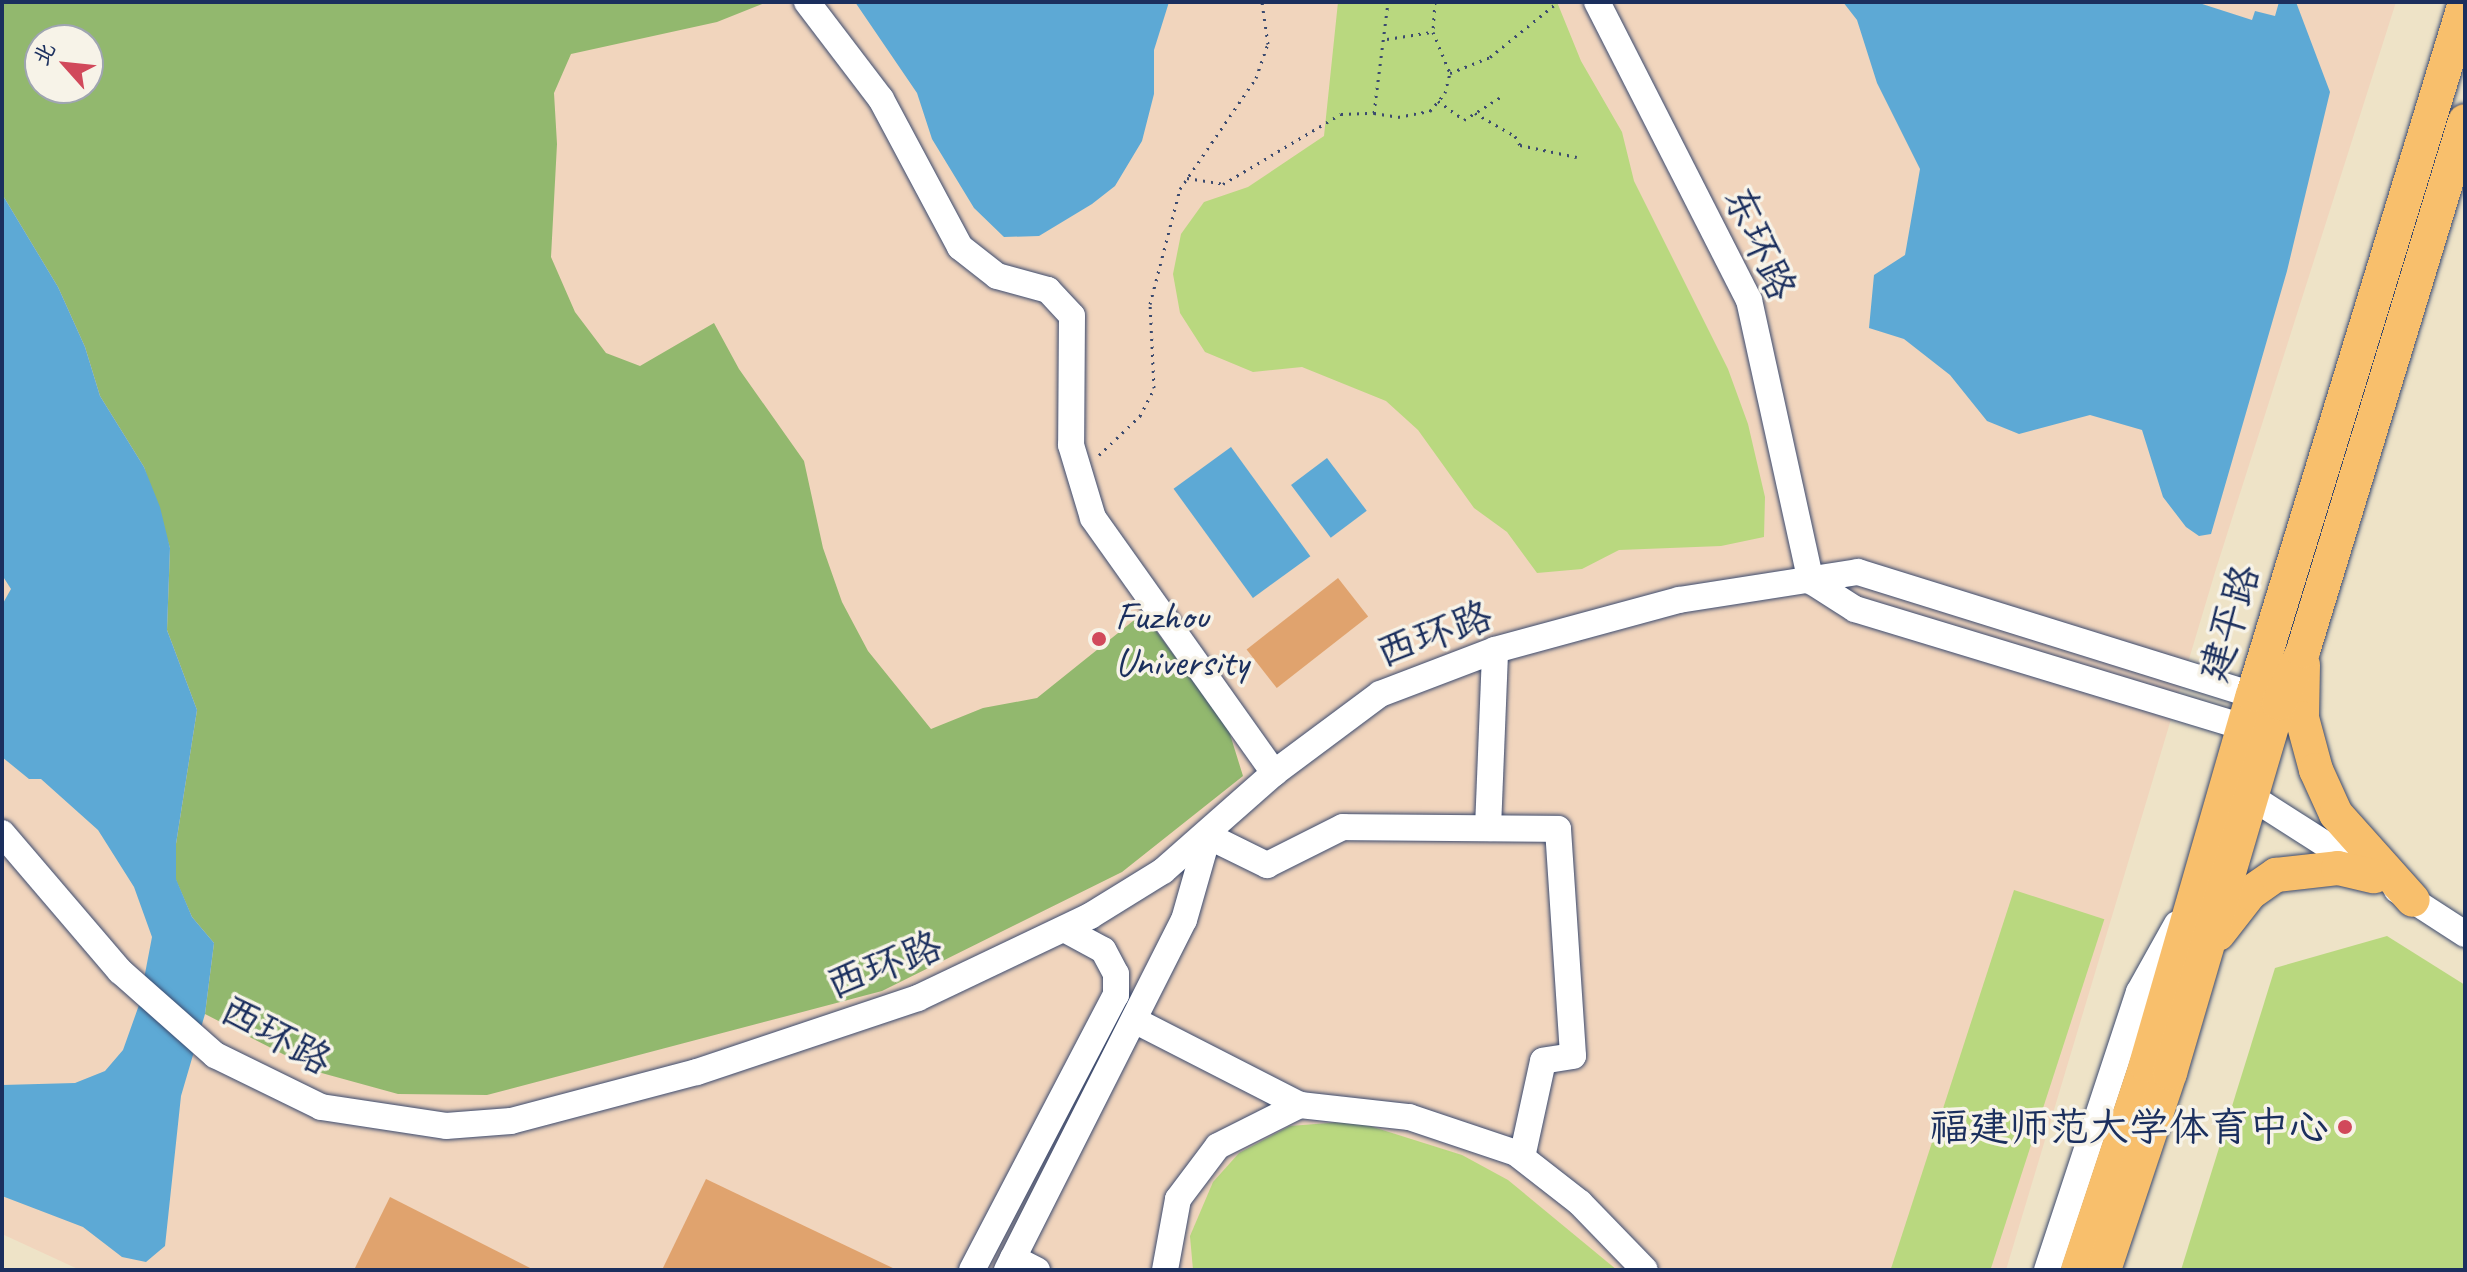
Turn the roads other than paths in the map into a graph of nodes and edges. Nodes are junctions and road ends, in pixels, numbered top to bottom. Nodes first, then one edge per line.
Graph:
1 (807, 2) edge
2 (1597, 2) edge
3 (2465, 3) edge
4 (2465, 121) edge
5 (1811, 581) junction
6 (1495, 650) junction
7 (2303, 651) junction
8 (2261, 715) junction
9 (1274, 773) junction
10 (2239, 789) junction
11 (1488, 828) junction
12 (2, 833) edge
13 (1208, 836) junction
14 (2374, 876) junction
15 (2197, 890) junction
16 (2413, 900) junction
17 (1064, 929) junction
18 (2465, 934) edge
19 (2202, 962) junction
20 (1116, 984) junction
21 (1140, 1010) junction
22 (1300, 1105) junction
23 (1522, 1157) junction
24 (1010, 1264) edge
25 (972, 1270) edge
26 (1037, 1270) edge
27 (1165, 1270) edge
28 (1645, 1270) edge
29 (2047, 1270) edge
30 (2078, 1270) edge
31 (2104, 1270) edge

1 - 9 street
2 - 5 street, 东环路
3 - 8 main road, 建平路
4 - 7 main road, 建平路
5 - 6 street, 西环路
5 - 8 street
5 - 8 street, 西环路
6 - 9 street, 西环路
6 - 11 street
7 - 8 main road, 建平路
7 - 16 main road
8 - 10 main road, 建平路
9 - 13 street, 西环路
10 - 14 street
10 - 15 main road, 建平路
10 - 19 main road, 建平路
11 - 13 street
11 - 23 street
12 - 17 street, 西环路
13 - 17 street, 西环路
13 - 21 street
14 - 16 street
14 - 19 main road
15 - 29 street
15 - 30 main road, 建平路
16 - 18 street
17 - 20 street
19 - 31 main road, 建平路
20 - 21 street
20 - 25 street
21 - 22 street
21 - 24 street
22 - 23 street
22 - 27 street
23 - 28 street
24 - 26 street

